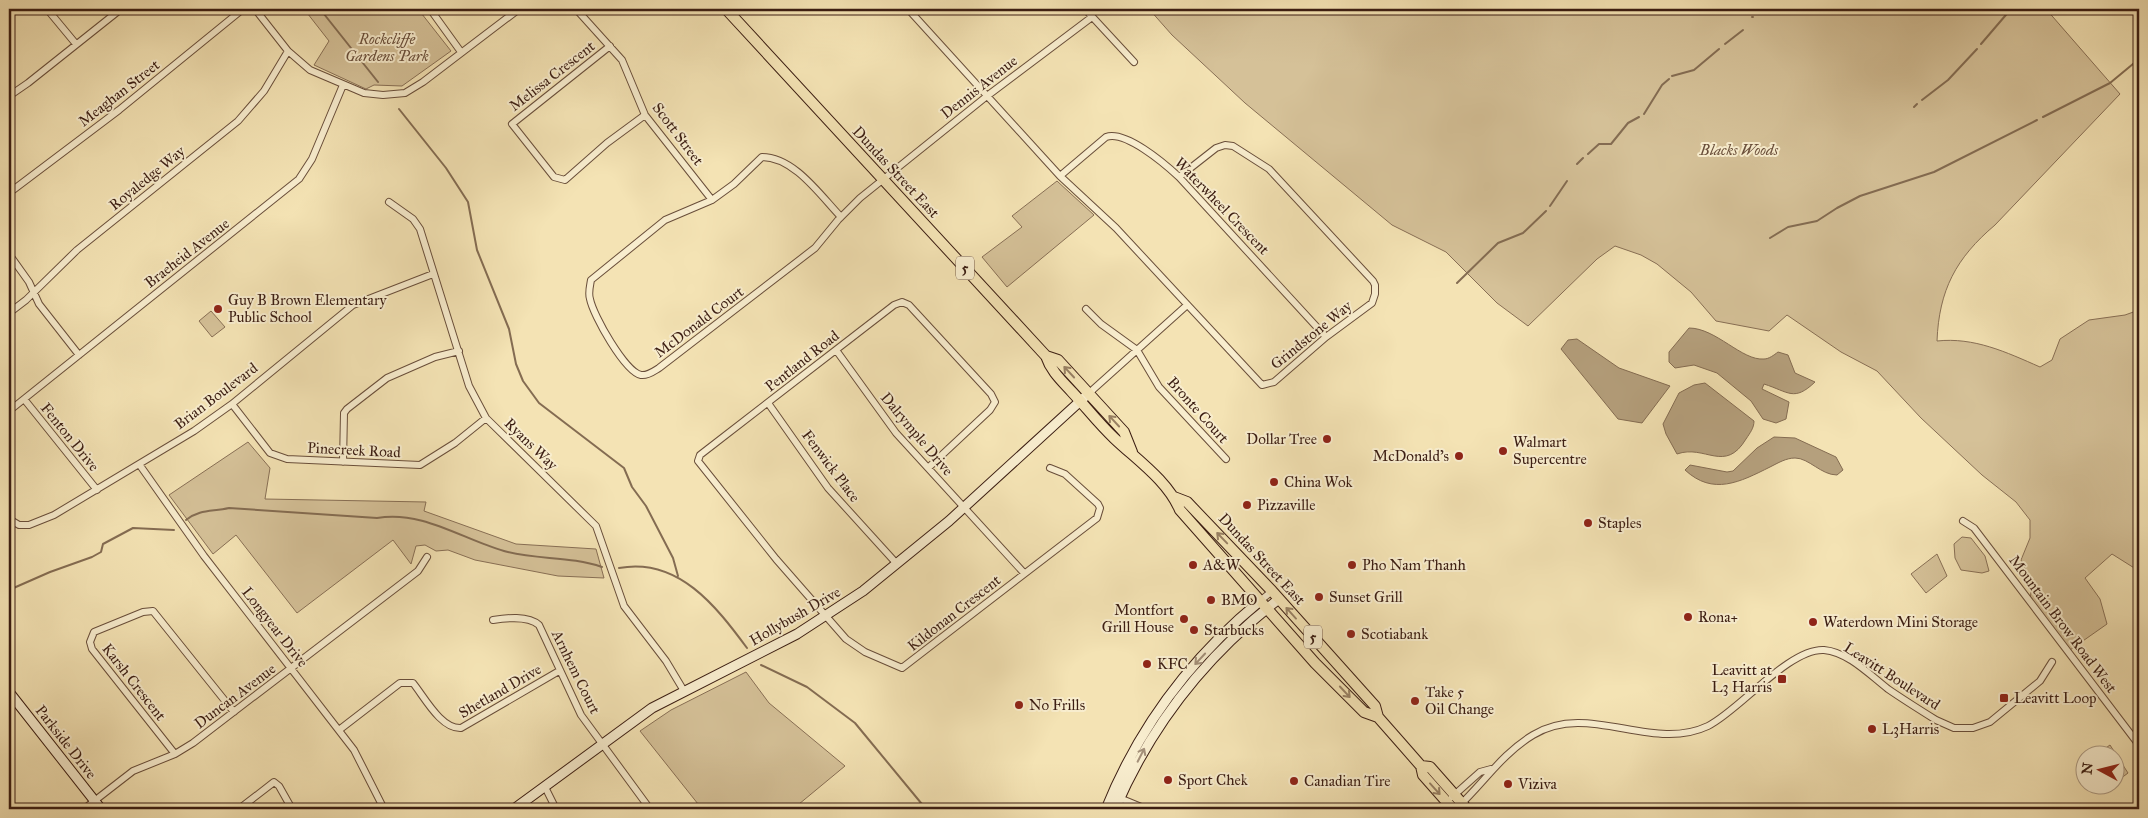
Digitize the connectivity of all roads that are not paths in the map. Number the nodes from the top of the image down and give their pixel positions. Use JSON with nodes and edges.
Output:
{"nodes":[{"id":1,"x":47,"y":9,"type":"edge"},
{"id":2,"x":121,"y":9,"type":"edge"},
{"id":3,"x":243,"y":9,"type":"edge"},
{"id":4,"x":254,"y":9,"type":"edge"},
{"id":5,"x":430,"y":9,"type":"edge"},
{"id":6,"x":519,"y":9,"type":"edge"},
{"id":7,"x":576,"y":9,"type":"edge"},
{"id":8,"x":726,"y":9,"type":"edge"},
{"id":9,"x":908,"y":9,"type":"edge"},
{"id":10,"x":1085,"y":9,"type":"edge"},
{"id":11,"x":1092,"y":17,"type":"junction"},
{"id":12,"x":76,"y":44,"type":"junction"},
{"id":13,"x":610,"y":46,"type":"junction"},
{"id":14,"x":288,"y":50,"type":"junction"},
{"id":15,"x":462,"y":52,"type":"junction"},
{"id":16,"x":1134,"y":62,"type":"dead end"},
{"id":17,"x":343,"y":86,"type":"junction"},
{"id":18,"x":9,"y":92,"type":"edge"},
{"id":19,"x":987,"y":96,"type":"junction"},
{"id":20,"x":645,"y":115,"type":"junction"},
{"id":21,"x":1060,"y":176,"type":"junction"},
{"id":22,"x":1179,"y":176,"type":"junction"},
{"id":23,"x":883,"y":180,"type":"junction"},
{"id":24,"x":9,"y":193,"type":"edge"},
{"id":25,"x":712,"y":200,"type":"junction"},
{"id":26,"x":389,"y":202,"type":"dead end"},
{"id":27,"x":841,"y":217,"type":"junction"},
{"id":28,"x":9,"y":254,"type":"edge"},
{"id":29,"x":433,"y":274,"type":"junction"},
{"id":30,"x":34,"y":292,"type":"junction"},
{"id":31,"x":1186,"y":306,"type":"junction"},
{"id":32,"x":1086,"y":309,"type":"dead end"},
{"id":33,"x":9,"y":314,"type":"edge"},
{"id":34,"x":1326,"y":337,"type":"junction"},
{"id":35,"x":459,"y":350,"type":"junction"},
{"id":36,"x":836,"y":350,"type":"junction"},
{"id":37,"x":1137,"y":350,"type":"junction"},
{"id":38,"x":79,"y":355,"type":"junction"},
{"id":39,"x":1046,"y":356,"type":"junction"},
{"id":40,"x":1088,"y":394,"type":"junction"},
{"id":41,"x":24,"y":399,"type":"junction"},
{"id":42,"x":1080,"y":401,"type":"junction"},
{"id":43,"x":768,"y":403,"type":"junction"},
{"id":44,"x":232,"y":404,"type":"junction"},
{"id":45,"x":9,"y":411,"type":"edge"},
{"id":46,"x":486,"y":418,"type":"junction"},
{"id":47,"x":1132,"y":452,"type":"junction"},
{"id":48,"x":1226,"y":459,"type":"dead end"},
{"id":49,"x":344,"y":462,"type":"junction"},
{"id":50,"x":139,"y":464,"type":"junction"},
{"id":51,"x":928,"y":468,"type":"junction"},
{"id":52,"x":1050,"y":468,"type":"dead end"},
{"id":53,"x":97,"y":490,"type":"junction"},
{"id":54,"x":1174,"y":497,"type":"junction"},
{"id":55,"x":964,"y":508,"type":"junction"},
{"id":56,"x":9,"y":519,"type":"edge"},
{"id":57,"x":1964,"y":521,"type":"dead end"},
{"id":58,"x":427,"y":557,"type":"dead end"},
{"id":59,"x":897,"y":564,"type":"junction"},
{"id":60,"x":1024,"y":573,"type":"junction"},
{"id":61,"x":1272,"y":591,"type":"junction"},
{"id":62,"x":1279,"y":599,"type":"junction"},
{"id":63,"x":1264,"y":605,"type":"junction"},
{"id":64,"x":826,"y":617,"type":"junction"},
{"id":65,"x":492,"y":620,"type":"dead end"},
{"id":66,"x":2052,"y":662,"type":"dead end"},
{"id":67,"x":291,"y":668,"type":"junction"},
{"id":68,"x":559,"y":671,"type":"junction"},
{"id":69,"x":684,"y":691,"type":"junction"},
{"id":70,"x":10,"y":695,"type":"edge"},
{"id":71,"x":234,"y":712,"type":"junction"},
{"id":72,"x":1378,"y":717,"type":"junction"},
{"id":73,"x":339,"y":730,"type":"junction"},
{"id":74,"x":602,"y":745,"type":"junction"},
{"id":75,"x":2139,"y":745,"type":"edge"},
{"id":76,"x":175,"y":754,"type":"junction"},
{"id":77,"x":1421,"y":766,"type":"junction"},
{"id":78,"x":1491,"y":769,"type":"junction"},
{"id":79,"x":545,"y":787,"type":"junction"},
{"id":80,"x":1455,"y":794,"type":"junction"},
{"id":81,"x":1116,"y":797,"type":"junction"},
{"id":82,"x":94,"y":801,"type":"junction"},
{"id":83,"x":1457,"y":806,"type":"edge"},
{"id":84,"x":1113,"y":808,"type":"edge"},
{"id":85,"x":84,"y":809,"type":"edge"},
{"id":86,"x":101,"y":809,"type":"edge"},
{"id":87,"x":239,"y":809,"type":"edge"},
{"id":88,"x":292,"y":809,"type":"edge"},
{"id":89,"x":384,"y":809,"type":"edge"},
{"id":90,"x":514,"y":809,"type":"edge"},
{"id":91,"x":556,"y":809,"type":"edge"},
{"id":92,"x":650,"y":809,"type":"edge"},
{"id":93,"x":1146,"y":809,"type":"edge"}],
"edges":[{"from":1,"to":12,"type":"street"},
{"from":2,"to":12,"type":"street"},
{"from":3,"to":24,"type":"street","name":"Meaghan Street"},
{"from":4,"to":14,"type":"street"},
{"from":5,"to":15,"type":"street"},
{"from":6,"to":15,"type":"street"},
{"from":7,"to":13,"type":"street","name":"Scott Street"},
{"from":8,"to":23,"type":"main road","name":"Dundas Street East","number":"5"},
{"from":9,"to":19,"type":"street","name":"Grindstone Way"},
{"from":10,"to":11,"type":"street"},
{"from":11,"to":16,"type":"street"},
{"from":11,"to":19,"type":"street","name":"Dennis Avenue"},
{"from":12,"to":18,"type":"street"},
{"from":13,"to":20,"type":"street","name":"Scott Street"},
{"from":13,"to":20,"type":"street","name":"Melissa Crescent"},
{"from":14,"to":17,"type":"street"},
{"from":14,"to":30,"type":"street","name":"Royaledge Way"},
{"from":15,"to":17,"type":"street"},
{"from":17,"to":38,"type":"street","name":"Braeheid Avenue"},
{"from":19,"to":21,"type":"street","name":"Grindstone Way"},
{"from":19,"to":23,"type":"street","name":"Dennis Avenue"},
{"from":20,"to":25,"type":"street","name":"Scott Street"},
{"from":21,"to":22,"type":"street","name":"Waterwheel Crescent"},
{"from":21,"to":31,"type":"street","name":"Grindstone Way"},
{"from":22,"to":34,"type":"street","name":"Waterwheel Crescent"},
{"from":22,"to":34,"type":"street","name":"Grindstone Way"},
{"from":23,"to":27,"type":"street","name":"McDonald Court"},
{"from":23,"to":39,"type":"main road","name":"Dundas Street East","number":"5"},
{"from":25,"to":27,"type":"street","name":"McDonald Court"},
{"from":25,"to":27,"type":"street","name":"McDonald Court"},
{"from":26,"to":29,"type":"street","name":"Ryans Way"},
{"from":28,"to":30,"type":"street"},
{"from":29,"to":35,"type":"street","name":"Ryans Way"},
{"from":29,"to":44,"type":"street","name":"Brian Boulevard"},
{"from":30,"to":33,"type":"street","name":"Royaledge Way"},
{"from":30,"to":38,"type":"street"},
{"from":31,"to":34,"type":"street","name":"Grindstone Way"},
{"from":31,"to":37,"type":"street"},
{"from":32,"to":37,"type":"street"},
{"from":35,"to":46,"type":"street","name":"Ryans Way"},
{"from":35,"to":49,"type":"street"},
{"from":36,"to":43,"type":"street","name":"Pentland Road"},
{"from":36,"to":51,"type":"street","name":"Dalrymple Drive"},
{"from":36,"to":51,"type":"street","name":"Pentland Road"},
{"from":37,"to":40,"type":"street"},
{"from":37,"to":48,"type":"street","name":"Bronte Court"},
{"from":38,"to":41,"type":"street","name":"Braeheid Avenue"},
{"from":40,"to":39,"type":"main road","name":"Dundas Street East","number":"5","one_way":true},
{"from":39,"to":42,"type":"main road","name":"Dundas Street East","number":"5"},
{"from":40,"to":42,"type":"street","name":"Hollybush Drive"},
{"from":47,"to":40,"type":"main road","name":"Dundas Street East","number":"5","one_way":true},
{"from":41,"to":45,"type":"street","name":"Braeheid Avenue"},
{"from":41,"to":53,"type":"street","name":"Fenton Drive"},
{"from":42,"to":47,"type":"main road","name":"Dundas Street East","number":"5"},
{"from":42,"to":55,"type":"street","name":"Hollybush Drive"},
{"from":43,"to":59,"type":"street","name":"Fenwick Place"},
{"from":43,"to":64,"type":"street","name":"Pentland Road"},
{"from":44,"to":49,"type":"street","name":"Pinecreek Road"},
{"from":44,"to":50,"type":"street","name":"Brian Boulevard"},
{"from":46,"to":49,"type":"street","name":"Pinecreek Road"},
{"from":46,"to":69,"type":"street","name":"Ryans Way"},
{"from":47,"to":54,"type":"main road","name":"Dundas Street East","number":"5"},
{"from":50,"to":53,"type":"street","name":"Brian Boulevard"},
{"from":50,"to":67,"type":"street","name":"Longyear Drive"},
{"from":51,"to":55,"type":"street","name":"Dalrymple Drive"},
{"from":52,"to":60,"type":"street"},
{"from":53,"to":56,"type":"street","name":"Brian Boulevard"},
{"from":61,"to":54,"type":"main road","name":"Dundas Street East","number":"5","one_way":true},
{"from":54,"to":63,"type":"main road","name":"Dundas Street East","number":"5"},
{"from":55,"to":59,"type":"street","name":"Hollybush Drive"},
{"from":55,"to":60,"type":"street","name":"Kildonan Crescent"},
{"from":57,"to":75,"type":"street","name":"Mountain Brow Road West"},
{"from":58,"to":67,"type":"street","name":"Duncan Avenue"},
{"from":59,"to":64,"type":"street","name":"Hollybush Drive"},
{"from":60,"to":64,"type":"street","name":"Kildonan Crescent"},
{"from":61,"to":62,"type":"main road","name":"Dundas Street East","number":"5"},
{"from":61,"to":63,"type":"street"},
{"from":62,"to":63,"type":"street"},
{"from":72,"to":62,"type":"main road","name":"Dundas Street East","number":"5","one_way":true},
{"from":63,"to":72,"type":"main road","name":"Dundas Street East","number":"5","one_way":true},
{"from":63,"to":81,"type":"street"},
{"from":64,"to":69,"type":"street","name":"Hollybush Drive"},
{"from":65,"to":68,"type":"street","name":"Arnhem Court"},
{"from":66,"to":78,"type":"street","name":"Leavitt Boulevard"},
{"from":67,"to":71,"type":"street","name":"Duncan Avenue"},
{"from":67,"to":73,"type":"street","name":"Longyear Drive"},
{"from":68,"to":73,"type":"street","name":"Shetland Drive"},
{"from":68,"to":74,"type":"street","name":"Arnhem Court"},
{"from":69,"to":74,"type":"street","name":"Hollybush Drive"},
{"from":70,"to":82,"type":"street","name":"Parkside Drive"},
{"from":71,"to":76,"type":"street","name":"Duncan Avenue"},
{"from":71,"to":76,"type":"street","name":"Karsh Crescent"},
{"from":72,"to":77,"type":"main road","name":"Dundas Street East","number":"5"},
{"from":73,"to":89,"type":"street","name":"Longyear Drive"},
{"from":74,"to":79,"type":"street","name":"Hollybush Drive"},
{"from":74,"to":92,"type":"street","name":"Arnhem Court"},
{"from":76,"to":82,"type":"street","name":"Duncan Avenue"},
{"from":77,"to":80,"type":"main road","name":"Dundas Street East","number":"5"},
{"from":77,"to":83,"type":"main road","name":"Dundas Street East","number":"5","one_way":true},
{"from":78,"to":80,"type":"street","name":"Leavitt Boulevard"},
{"from":78,"to":83,"type":"street","name":"Leavitt Boulevard"},
{"from":79,"to":90,"type":"street","name":"Hollybush Drive"},
{"from":79,"to":91,"type":"street"},
{"from":80,"to":83,"type":"main road","name":"Dundas Street East","number":"5"},
{"from":81,"to":84,"type":"street"},
{"from":81,"to":93,"type":"street"},
{"from":82,"to":85,"type":"street","name":"Duncan Avenue"},
{"from":82,"to":86,"type":"street","name":"Parkside Drive"},
{"from":87,"to":88,"type":"street"}]}
